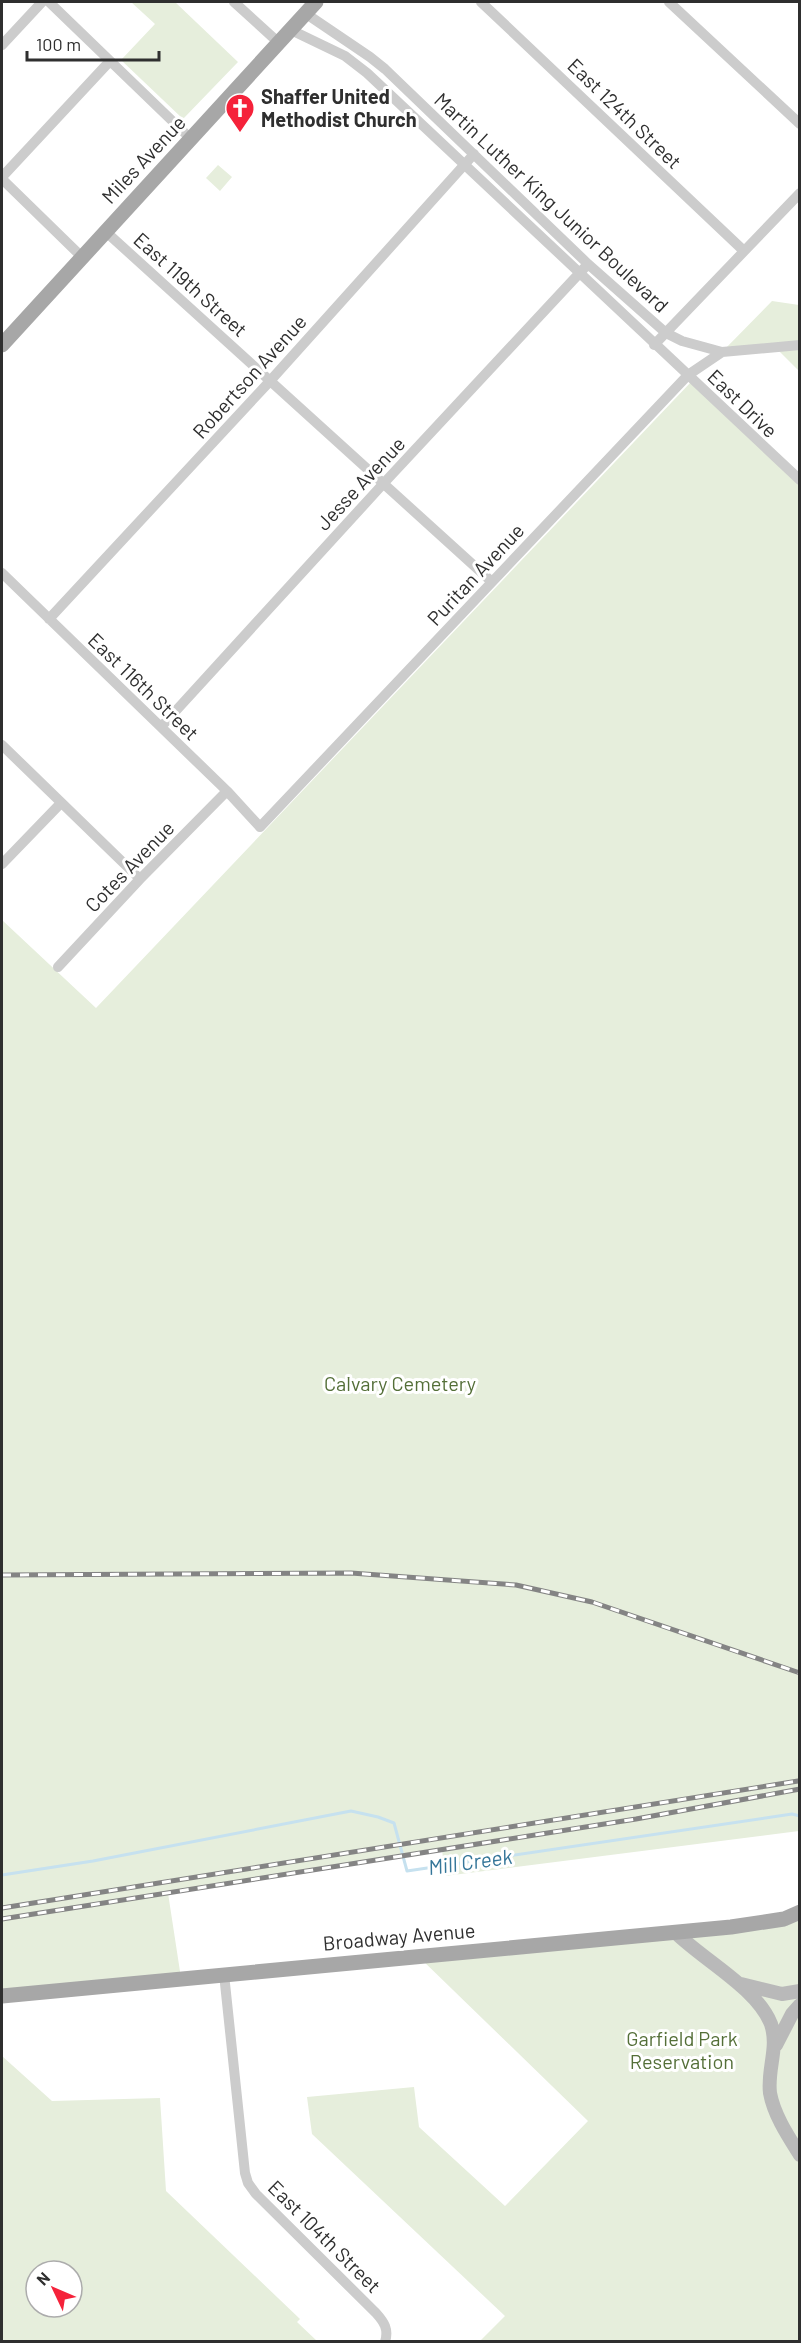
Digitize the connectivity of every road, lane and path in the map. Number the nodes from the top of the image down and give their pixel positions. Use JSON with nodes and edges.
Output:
{"nodes":[{"id":1,"x":42,"y":2,"type":"edge"},
{"id":2,"x":49,"y":2,"type":"edge"},
{"id":3,"x":234,"y":2,"type":"edge"},
{"id":4,"x":316,"y":2,"type":"edge"},
{"id":5,"x":481,"y":2,"type":"edge"},
{"id":6,"x":669,"y":2,"type":"edge"},
{"id":7,"x":305,"y":13,"type":"junction"},
{"id":8,"x":291,"y":30,"type":"junction"},
{"id":9,"x":279,"y":43,"type":"junction"},
{"id":10,"x":2,"y":45,"type":"edge"},
{"id":11,"x":110,"y":61,"type":"junction"},
{"id":12,"x":800,"y":124,"type":"edge"},
{"id":13,"x":191,"y":139,"type":"junction"},
{"id":14,"x":474,"y":154,"type":"junction"},
{"id":15,"x":464,"y":165,"type":"junction"},
{"id":16,"x":2,"y":178,"type":"edge"},
{"id":17,"x":800,"y":193,"type":"edge"},
{"id":18,"x":105,"y":231,"type":"junction"},
{"id":19,"x":744,"y":251,"type":"junction"},
{"id":20,"x":82,"y":257,"type":"junction"},
{"id":21,"x":588,"y":264,"type":"junction"},
{"id":22,"x":579,"y":274,"type":"junction"},
{"id":23,"x":666,"y":333,"type":"junction"},
{"id":24,"x":2,"y":345,"type":"edge"},
{"id":25,"x":654,"y":345,"type":"junction"},
{"id":26,"x":800,"y":345,"type":"edge"},
{"id":27,"x":722,"y":352,"type":"junction"},
{"id":28,"x":688,"y":375,"type":"junction"},
{"id":29,"x":270,"y":381,"type":"junction"},
{"id":30,"x":800,"y":480,"type":"edge"},
{"id":31,"x":382,"y":484,"type":"junction"},
{"id":32,"x":2,"y":573,"type":"edge"},
{"id":33,"x":492,"y":582,"type":"junction"},
{"id":34,"x":49,"y":619,"type":"junction"},
{"id":35,"x":161,"y":727,"type":"junction"},
{"id":36,"x":2,"y":745,"type":"edge"},
{"id":37,"x":227,"y":791,"type":"junction"},
{"id":38,"x":61,"y":803,"type":"junction"},
{"id":39,"x":260,"y":827,"type":"joint"},
{"id":40,"x":2,"y":864,"type":"edge"},
{"id":41,"x":140,"y":879,"type":"junction"},
{"id":42,"x":58,"y":967,"type":"dead end"},
{"id":43,"x":800,"y":1912,"type":"edge"},
{"id":44,"x":675,"y":1932,"type":"junction"},
{"id":45,"x":224,"y":1974,"type":"junction"},
{"id":46,"x":739,"y":1984,"type":"junction"},
{"id":47,"x":800,"y":1991,"type":"edge"},
{"id":48,"x":2,"y":1996,"type":"edge"},
{"id":49,"x":800,"y":2005,"type":"edge"},
{"id":50,"x":776,"y":2045,"type":"junction"},
{"id":51,"x":800,"y":2155,"type":"edge"},
{"id":52,"x":385,"y":2342,"type":"edge"}],
"edges":[{"from":1,"to":10,"type":"street"},
{"from":2,"to":11,"type":"street"},
{"from":3,"to":9,"type":"street"},
{"from":4,"to":7,"type":"main road","name":"Miles Avenue"},
{"from":5,"to":19,"type":"street","name":"East 124th Street"},
{"from":6,"to":12,"type":"street"},
{"from":7,"to":8,"type":"main road","name":"Miles Avenue"},
{"from":7,"to":14,"type":"street","name":"Martin Luther King Junior Boulevard"},
{"from":8,"to":9,"type":"main road","name":"Miles Avenue"},
{"from":8,"to":15,"type":"street","name":"Martin Luther King Junior Boulevard"},
{"from":9,"to":13,"type":"main road","name":"Miles Avenue"},
{"from":11,"to":13,"type":"street"},
{"from":11,"to":16,"type":"street"},
{"from":13,"to":18,"type":"main road","name":"Miles Avenue"},
{"from":14,"to":15,"type":"street","name":"Robertson Avenue"},
{"from":14,"to":21,"type":"street","name":"Martin Luther King Junior Boulevard"},
{"from":15,"to":22,"type":"street","name":"Martin Luther King Junior Boulevard"},
{"from":15,"to":29,"type":"street","name":"Robertson Avenue"},
{"from":16,"to":20,"type":"street"},
{"from":17,"to":19,"type":"street"},
{"from":18,"to":20,"type":"main road","name":"Miles Avenue"},
{"from":18,"to":29,"type":"street","name":"East 119th Street"},
{"from":19,"to":23,"type":"street"},
{"from":20,"to":24,"type":"main road","name":"Miles Avenue"},
{"from":21,"to":22,"type":"street","name":"Jesse Avenue"},
{"from":21,"to":23,"type":"street","name":"Martin Luther King Junior Boulevard"},
{"from":22,"to":25,"type":"street","name":"Martin Luther King Junior Boulevard"},
{"from":22,"to":31,"type":"street","name":"Jesse Avenue"},
{"from":23,"to":25,"type":"street"},
{"from":23,"to":27,"type":"street","name":"Martin Luther King Junior Boulevard"},
{"from":25,"to":28,"type":"street","name":"Martin Luther King Junior Boulevard"},
{"from":26,"to":27,"type":"street","name":"Martin Luther King Junior Boulevard"},
{"from":27,"to":28,"type":"street","name":"Puritan Avenue"},
{"from":28,"to":30,"type":"street","name":"East Drive"},
{"from":28,"to":33,"type":"street","name":"Puritan Avenue"},
{"from":29,"to":31,"type":"street","name":"East 119th Street"},
{"from":29,"to":34,"type":"street","name":"Robertson Avenue"},
{"from":31,"to":33,"type":"street","name":"East 119th Street"},
{"from":31,"to":35,"type":"street","name":"Jesse Avenue"},
{"from":32,"to":34,"type":"street","name":"East 116th Street"},
{"from":33,"to":39,"type":"street","name":"Puritan Avenue"},
{"from":34,"to":35,"type":"street","name":"East 116th Street"},
{"from":35,"to":37,"type":"street","name":"East 116th Street"},
{"from":36,"to":38,"type":"street"},
{"from":37,"to":39,"type":"street","name":"East 116th Street"},
{"from":37,"to":41,"type":"street","name":"Cotes Avenue"},
{"from":38,"to":40,"type":"street"},
{"from":38,"to":41,"type":"street"},
{"from":41,"to":42,"type":"street","name":"Cotes Avenue"},
{"from":43,"to":44,"type":"main road","name":"Broadway Avenue"},
{"from":44,"to":45,"type":"main road","name":"Broadway Avenue"},
{"from":44,"to":46,"type":"street"},
{"from":45,"to":48,"type":"main road","name":"Broadway Avenue"},
{"from":45,"to":52,"type":"street","name":"East 104th Street"},
{"from":46,"to":47,"type":"street"},
{"from":46,"to":50,"type":"street"},
{"from":49,"to":50,"type":"street"},
{"from":50,"to":51,"type":"street"}]}
